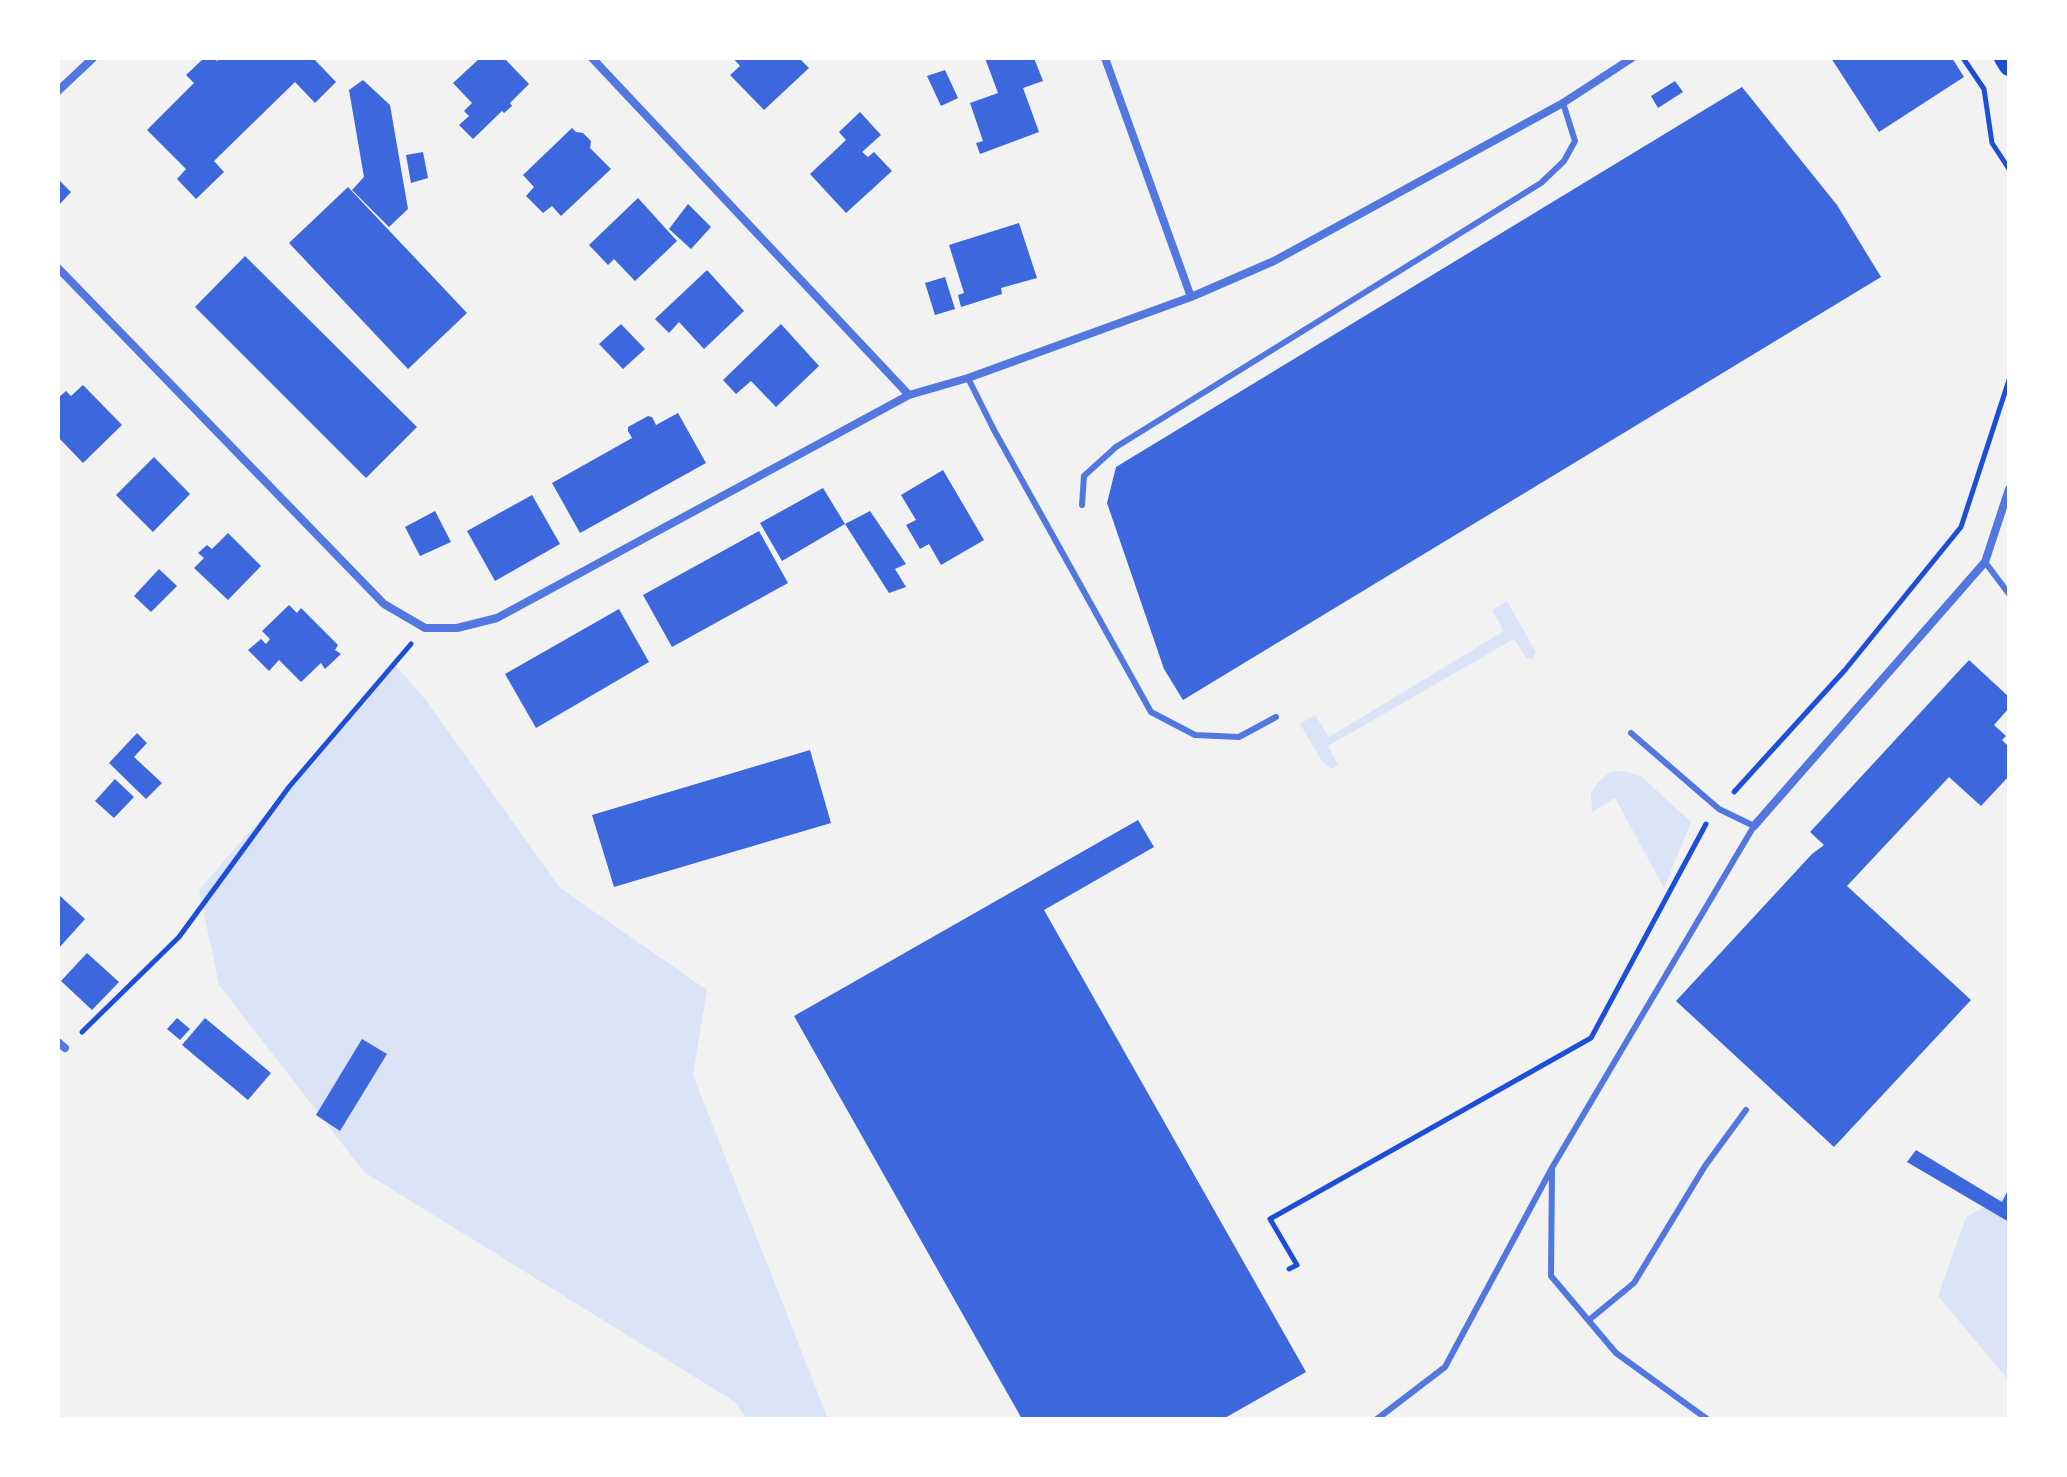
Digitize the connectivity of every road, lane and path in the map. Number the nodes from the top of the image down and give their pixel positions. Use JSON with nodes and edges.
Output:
{"nodes":[{"id":1,"x":93,"y":58,"type":"edge"},
{"id":2,"x":592,"y":58,"type":"edge"},
{"id":3,"x":1105,"y":58,"type":"edge"},
{"id":4,"x":1632,"y":58,"type":"edge"},
{"id":5,"x":1963,"y":58,"type":"edge"},
{"id":6,"x":2004,"y":58,"type":"edge"},
{"id":7,"x":2009,"y":66,"type":"edge"},
{"id":8,"x":58,"y":91,"type":"edge"},
{"id":9,"x":1563,"y":103,"type":"junction"},
{"id":10,"x":2009,"y":169,"type":"edge"},
{"id":11,"x":58,"y":268,"type":"edge"},
{"id":12,"x":1191,"y":297,"type":"junction"},
{"id":13,"x":968,"y":378,"type":"junction"},
{"id":14,"x":2009,"y":380,"type":"edge"},
{"id":15,"x":909,"y":395,"type":"junction"},
{"id":16,"x":2009,"y":489,"type":"edge"},
{"id":17,"x":1082,"y":505,"type":"dead end"},
{"id":18,"x":1985,"y":562,"type":"junction"},
{"id":19,"x":2009,"y":594,"type":"edge"},
{"id":20,"x":425,"y":628,"type":"junction"},
{"id":21,"x":1276,"y":717,"type":"dead end"},
{"id":22,"x":1631,"y":733,"type":"dead end"},
{"id":23,"x":1719,"y":809,"type":"junction"},
{"id":24,"x":1754,"y":826,"type":"junction"},
{"id":25,"x":62,"y":1045,"type":"edge"},
{"id":26,"x":1746,"y":1110,"type":"dead end"},
{"id":27,"x":1553,"y":1166,"type":"junction"},
{"id":28,"x":1289,"y":1269,"type":"dead end"},
{"id":29,"x":1589,"y":1320,"type":"junction"},
{"id":30,"x":1377,"y":1419,"type":"edge"},
{"id":31,"x":1707,"y":1419,"type":"edge"}],
"edges":[{"from":1,"to":8,"type":"street"},
{"from":2,"to":15,"type":"street"},
{"from":3,"to":12,"type":"street"},
{"from":4,"to":9,"type":"street"},
{"from":5,"to":10,"type":"path"},
{"from":6,"to":7,"type":"main road"},
{"from":9,"to":12,"type":"street"},
{"from":9,"to":17,"type":"lane"},
{"from":11,"to":20,"type":"street"},
{"from":12,"to":13,"type":"street"},
{"from":13,"to":15,"type":"street"},
{"from":13,"to":21,"type":"lane"},
{"from":14,"to":23,"type":"path"},
{"from":15,"to":20,"type":"street"},
{"from":16,"to":18,"type":"street"},
{"from":18,"to":19,"type":"lane"},
{"from":18,"to":24,"type":"street"},
{"from":20,"to":25,"type":"path"},
{"from":22,"to":23,"type":"lane"},
{"from":23,"to":24,"type":"lane"},
{"from":23,"to":28,"type":"path"},
{"from":24,"to":27,"type":"lane"},
{"from":26,"to":29,"type":"lane"},
{"from":27,"to":29,"type":"lane"},
{"from":27,"to":30,"type":"lane"},
{"from":29,"to":31,"type":"lane"}]}
